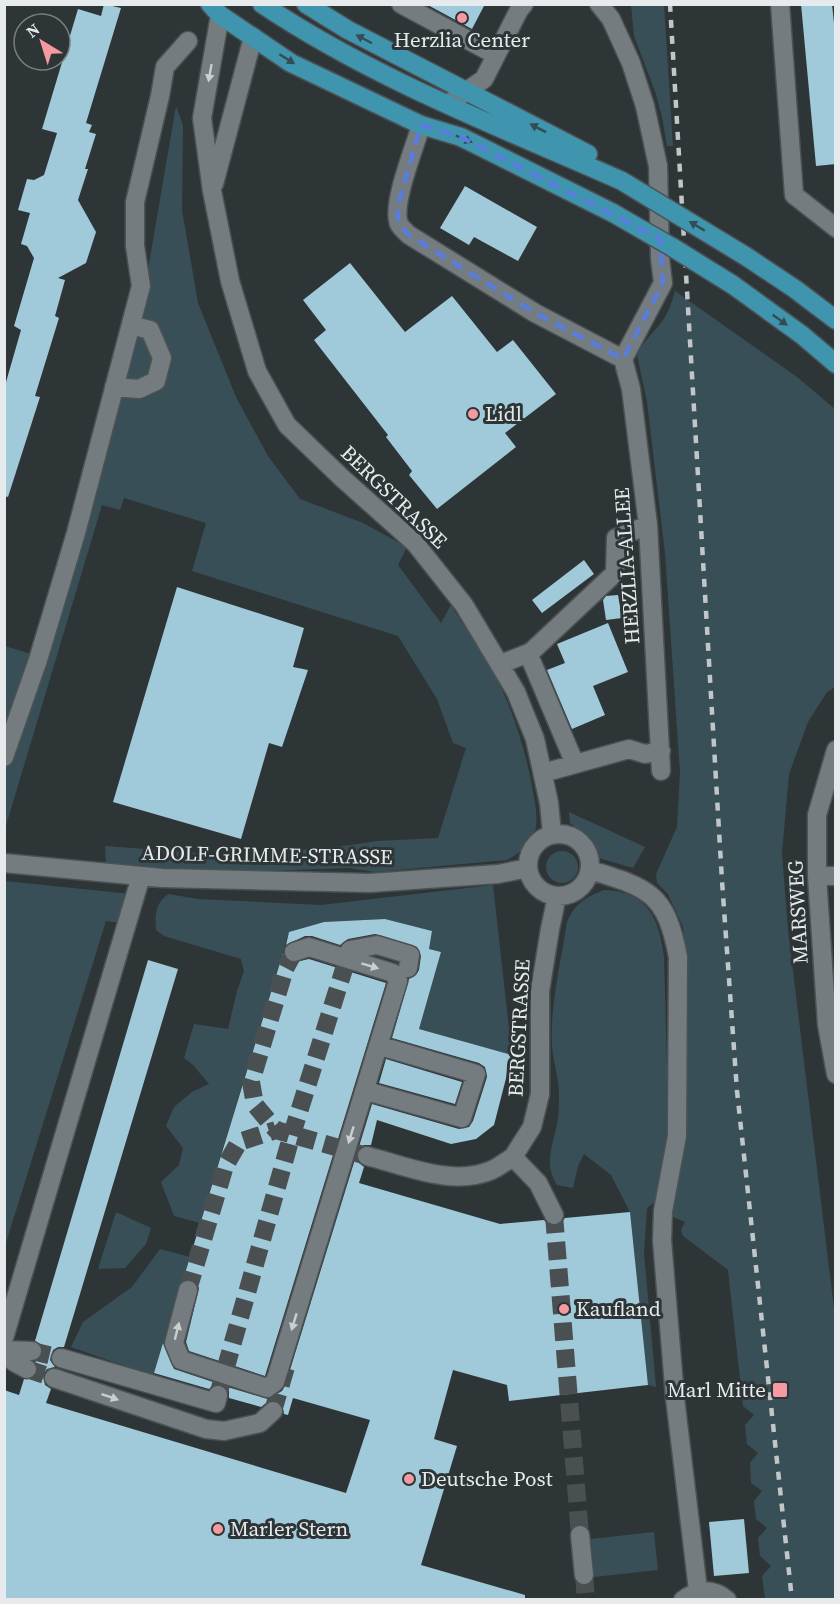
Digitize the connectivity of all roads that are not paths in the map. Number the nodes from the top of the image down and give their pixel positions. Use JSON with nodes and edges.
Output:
{"nodes":[{"id":1,"x":261,"y":4,"type":"edge"},
{"id":2,"x":306,"y":4,"type":"edge"},
{"id":3,"x":401,"y":4,"type":"edge"},
{"id":4,"x":524,"y":4,"type":"edge"},
{"id":5,"x":598,"y":4,"type":"edge"},
{"id":6,"x":780,"y":4,"type":"edge"},
{"id":7,"x":218,"y":8,"type":"edge"},
{"id":8,"x":253,"y":37,"type":"junction"},
{"id":9,"x":188,"y":41,"type":"dead end"},
{"id":10,"x":496,"y":55,"type":"junction"},
{"id":11,"x":466,"y":92,"type":"junction"},
{"id":12,"x":448,"y":104,"type":"junction"},
{"id":13,"x":421,"y":125,"type":"junction"},
{"id":14,"x":622,"y":181,"type":"junction"},
{"id":15,"x":213,"y":191,"type":"junction"},
{"id":16,"x":836,"y":228,"type":"edge"},
{"id":17,"x":836,"y":320,"type":"edge"},
{"id":18,"x":131,"y":325,"type":"junction"},
{"id":19,"x":623,"y":359,"type":"junction"},
{"id":20,"x":836,"y":364,"type":"edge"},
{"id":21,"x":114,"y":387,"type":"junction"},
{"id":22,"x":648,"y":525,"type":"junction"},
{"id":23,"x":528,"y":653,"type":"junction"},
{"id":24,"x":501,"y":664,"type":"junction"},
{"id":25,"x":836,"y":750,"type":"edge"},
{"id":26,"x":661,"y":751,"type":"junction"},
{"id":27,"x":4,"y":757,"type":"edge"},
{"id":28,"x":575,"y":764,"type":"junction"},
{"id":29,"x":661,"y":771,"type":"dead end"},
{"id":30,"x":543,"y":773,"type":"junction"},
{"id":31,"x":552,"y":834,"type":"junction"},
{"id":32,"x":4,"y":863,"type":"edge"},
{"id":33,"x":528,"y":868,"type":"junction"},
{"id":34,"x":590,"y":870,"type":"junction"},
{"id":35,"x":141,"y":876,"type":"junction"},
{"id":36,"x":826,"y":876,"type":"edge"},
{"id":37,"x":557,"y":897,"type":"junction"},
{"id":38,"x":350,"y":950,"type":"dead end"},
{"id":39,"x":294,"y":951,"type":"dead end"},
{"id":40,"x":408,"y":968,"type":"dead end"},
{"id":41,"x":384,"y":1047,"type":"dead end"},
{"id":42,"x":836,"y":1074,"type":"edge"},
{"id":43,"x":370,"y":1092,"type":"dead end"},
{"id":44,"x":367,"y":1156,"type":"tunnel mouth"},
{"id":45,"x":513,"y":1157,"type":"junction"},
{"id":46,"x":554,"y":1215,"type":"tunnel mouth"},
{"id":47,"x":188,"y":1290,"type":"tunnel mouth"},
{"id":48,"x":4,"y":1338,"type":"edge"},
{"id":49,"x":32,"y":1351,"type":"tunnel mouth"},
{"id":50,"x":4,"y":1352,"type":"edge"},
{"id":51,"x":60,"y":1358,"type":"tunnel mouth"},
{"id":52,"x":27,"y":1369,"type":"tunnel mouth"},
{"id":53,"x":54,"y":1378,"type":"tunnel mouth"},
{"id":54,"x":217,"y":1399,"type":"dead end"},
{"id":55,"x":273,"y":1411,"type":"tunnel mouth"},
{"id":56,"x":580,"y":1535,"type":"tunnel mouth"},
{"id":57,"x":584,"y":1575,"type":"tunnel mouth"},
{"id":58,"x":691,"y":1595,"type":"edge"},
{"id":59,"x":727,"y":1599,"type":"edge"}],
"edges":[{"from":1,"to":8,"type":"main road","name":"BERGSTRASSE"},
{"from":1,"to":12,"type":"main road"},
{"from":11,"to":2,"type":"main road","one_way":true},
{"from":3,"to":10,"type":"street"},
{"from":4,"to":10,"type":"street"},
{"from":5,"to":19,"type":"street"},
{"from":6,"to":16,"type":"street"},
{"from":7,"to":8,"type":"main road"},
{"from":7,"to":15,"type":"street","name":"BERGSTRASSE","one_way":true},
{"from":8,"to":13,"type":"main road","one_way":true},
{"from":8,"to":15,"type":"street","name":"BERGSTRASSE"},
{"from":9,"to":18,"type":"street"},
{"from":10,"to":11,"type":"street"},
{"from":11,"to":12,"type":"street"},
{"from":14,"to":11,"type":"main road","one_way":true},
{"from":12,"to":14,"type":"main road"},
{"from":13,"to":19,"type":"street"},
{"from":13,"to":20,"type":"main road","one_way":true,"bridge":true},
{"from":17,"to":14,"type":"main road","one_way":true,"bridge":true},
{"from":15,"to":24,"type":"street","name":"BERGSTRASSE"},
{"from":18,"to":21,"type":"street"},
{"from":18,"to":21,"type":"street"},
{"from":19,"to":22,"type":"street","name":"HERZLIA-ALLEE"},
{"from":21,"to":27,"type":"street"},
{"from":22,"to":23,"type":"street"},
{"from":22,"to":26,"type":"street","name":"HERZLIA-ALLEE"},
{"from":23,"to":24,"type":"street"},
{"from":23,"to":28,"type":"street"},
{"from":24,"to":30,"type":"street","name":"BERGSTRASSE"},
{"from":25,"to":36,"type":"street","name":"MARSWEG"},
{"from":26,"to":28,"type":"street"},
{"from":26,"to":29,"type":"street","name":"HERZLIA-ALLEE"},
{"from":28,"to":30,"type":"street"},
{"from":30,"to":31,"type":"street","name":"BERGSTRASSE"},
{"from":31,"to":33,"type":"street"},
{"from":31,"to":34,"type":"street"},
{"from":32,"to":35,"type":"street","name":"ADOLF-GRIMME-STRASSE"},
{"from":33,"to":35,"type":"street","name":"ADOLF-GRIMME-STRASSE"},
{"from":33,"to":37,"type":"street"},
{"from":34,"to":37,"type":"street"},
{"from":34,"to":58,"type":"street"},
{"from":35,"to":48,"type":"street"},
{"from":36,"to":42,"type":"street","name":"MARSWEG"},
{"from":37,"to":45,"type":"street","name":"BERGSTRASSE"},
{"from":38,"to":40,"type":"street"},
{"from":39,"to":47,"type":"street","one_way":true},
{"from":41,"to":43,"type":"street"},
{"from":44,"to":45,"type":"street"},
{"from":45,"to":46,"type":"street"},
{"from":49,"to":50,"type":"street"},
{"from":50,"to":52,"type":"street"},
{"from":51,"to":54,"type":"street"},
{"from":53,"to":55,"type":"street","one_way":true},
{"from":56,"to":57,"type":"street"},
{"from":58,"to":59,"type":"street"}]}
